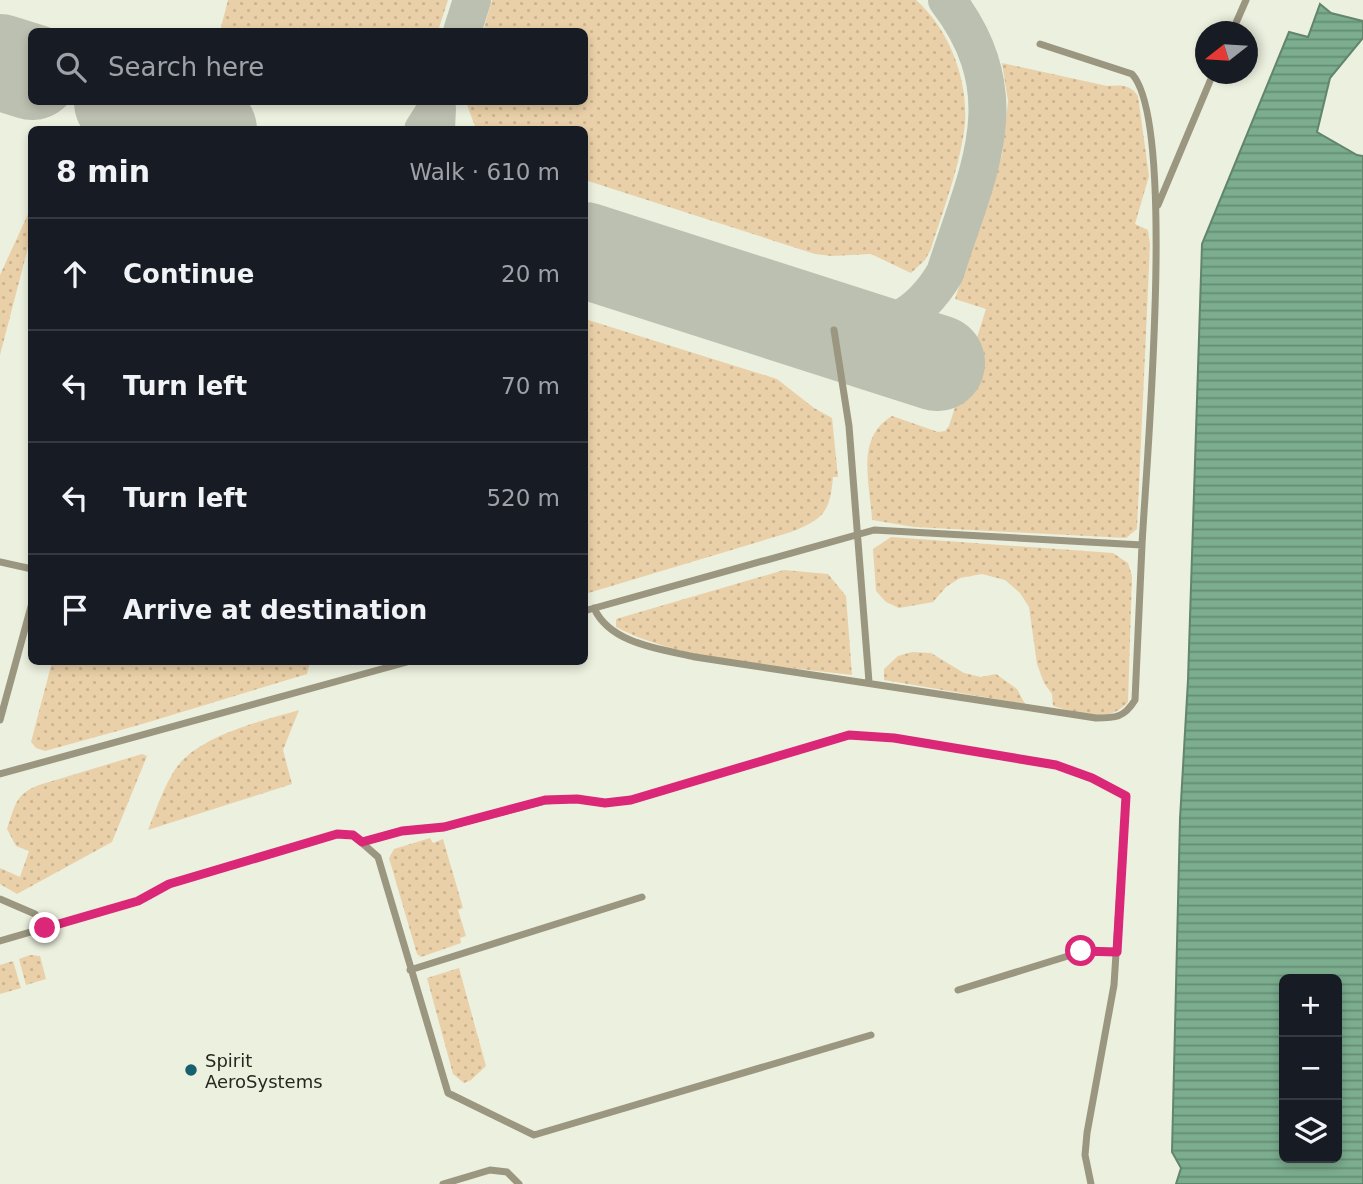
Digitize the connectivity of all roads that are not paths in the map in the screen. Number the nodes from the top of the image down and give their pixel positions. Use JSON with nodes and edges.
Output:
{"nodes":[{"id":1,"x":1246,"y":0,"type":"edge"},
{"id":2,"x":1236,"y":21,"type":"edge"},
{"id":3,"x":1040,"y":44,"type":"dead end"},
{"id":4,"x":1209,"y":84,"type":"edge"},
{"id":5,"x":1156,"y":208,"type":"junction"},
{"id":6,"x":834,"y":330,"type":"dead end"},
{"id":7,"x":857,"y":535,"type":"junction"},
{"id":8,"x":1142,"y":545,"type":"junction"},
{"id":9,"x":0,"y":562,"type":"edge"},
{"id":10,"x":28,"y":568,"type":"edge"},
{"id":11,"x":594,"y":608,"type":"junction"},
{"id":12,"x":588,"y":610,"type":"edge"},
{"id":13,"x":28,"y":618,"type":"edge"},
{"id":14,"x":396,"y":665,"type":"edge"},
{"id":15,"x":869,"y":682,"type":"junction"},
{"id":16,"x":0,"y":720,"type":"edge"},
{"id":17,"x":0,"y":774,"type":"edge"},
{"id":18,"x":362,"y":842,"type":"junction"},
{"id":19,"x":642,"y":897,"type":"dead end"},
{"id":20,"x":0,"y":899,"type":"edge"},
{"id":21,"x":45,"y":928,"type":"junction"},
{"id":22,"x":0,"y":941,"type":"edge"},
{"id":23,"x":1117,"y":952,"type":"junction"},
{"id":24,"x":410,"y":970,"type":"junction"},
{"id":25,"x":958,"y":990,"type":"dead end"},
{"id":26,"x":871,"y":1035,"type":"dead end"},
{"id":27,"x":443,"y":1184,"type":"edge"},
{"id":28,"x":519,"y":1184,"type":"edge"},
{"id":29,"x":1091,"y":1184,"type":"edge"}],
"edges":[{"from":1,"to":2,"type":"lane"},
{"from":3,"to":5,"type":"lane"},
{"from":4,"to":5,"type":"lane"},
{"from":5,"to":8,"type":"lane"},
{"from":6,"to":7,"type":"lane"},
{"from":7,"to":8,"type":"lane"},
{"from":7,"to":11,"type":"lane"},
{"from":7,"to":15,"type":"lane"},
{"from":8,"to":15,"type":"lane"},
{"from":9,"to":10,"type":"lane"},
{"from":11,"to":12,"type":"lane"},
{"from":11,"to":15,"type":"lane"},
{"from":13,"to":16,"type":"lane"},
{"from":14,"to":17,"type":"lane"},
{"from":18,"to":21,"type":"lane"},
{"from":18,"to":23,"type":"lane"},
{"from":18,"to":24,"type":"lane"},
{"from":19,"to":24,"type":"lane"},
{"from":20,"to":21,"type":"lane"},
{"from":21,"to":22,"type":"lane"},
{"from":23,"to":25,"type":"lane"},
{"from":23,"to":29,"type":"lane"},
{"from":24,"to":26,"type":"lane"},
{"from":27,"to":28,"type":"lane"}]}
